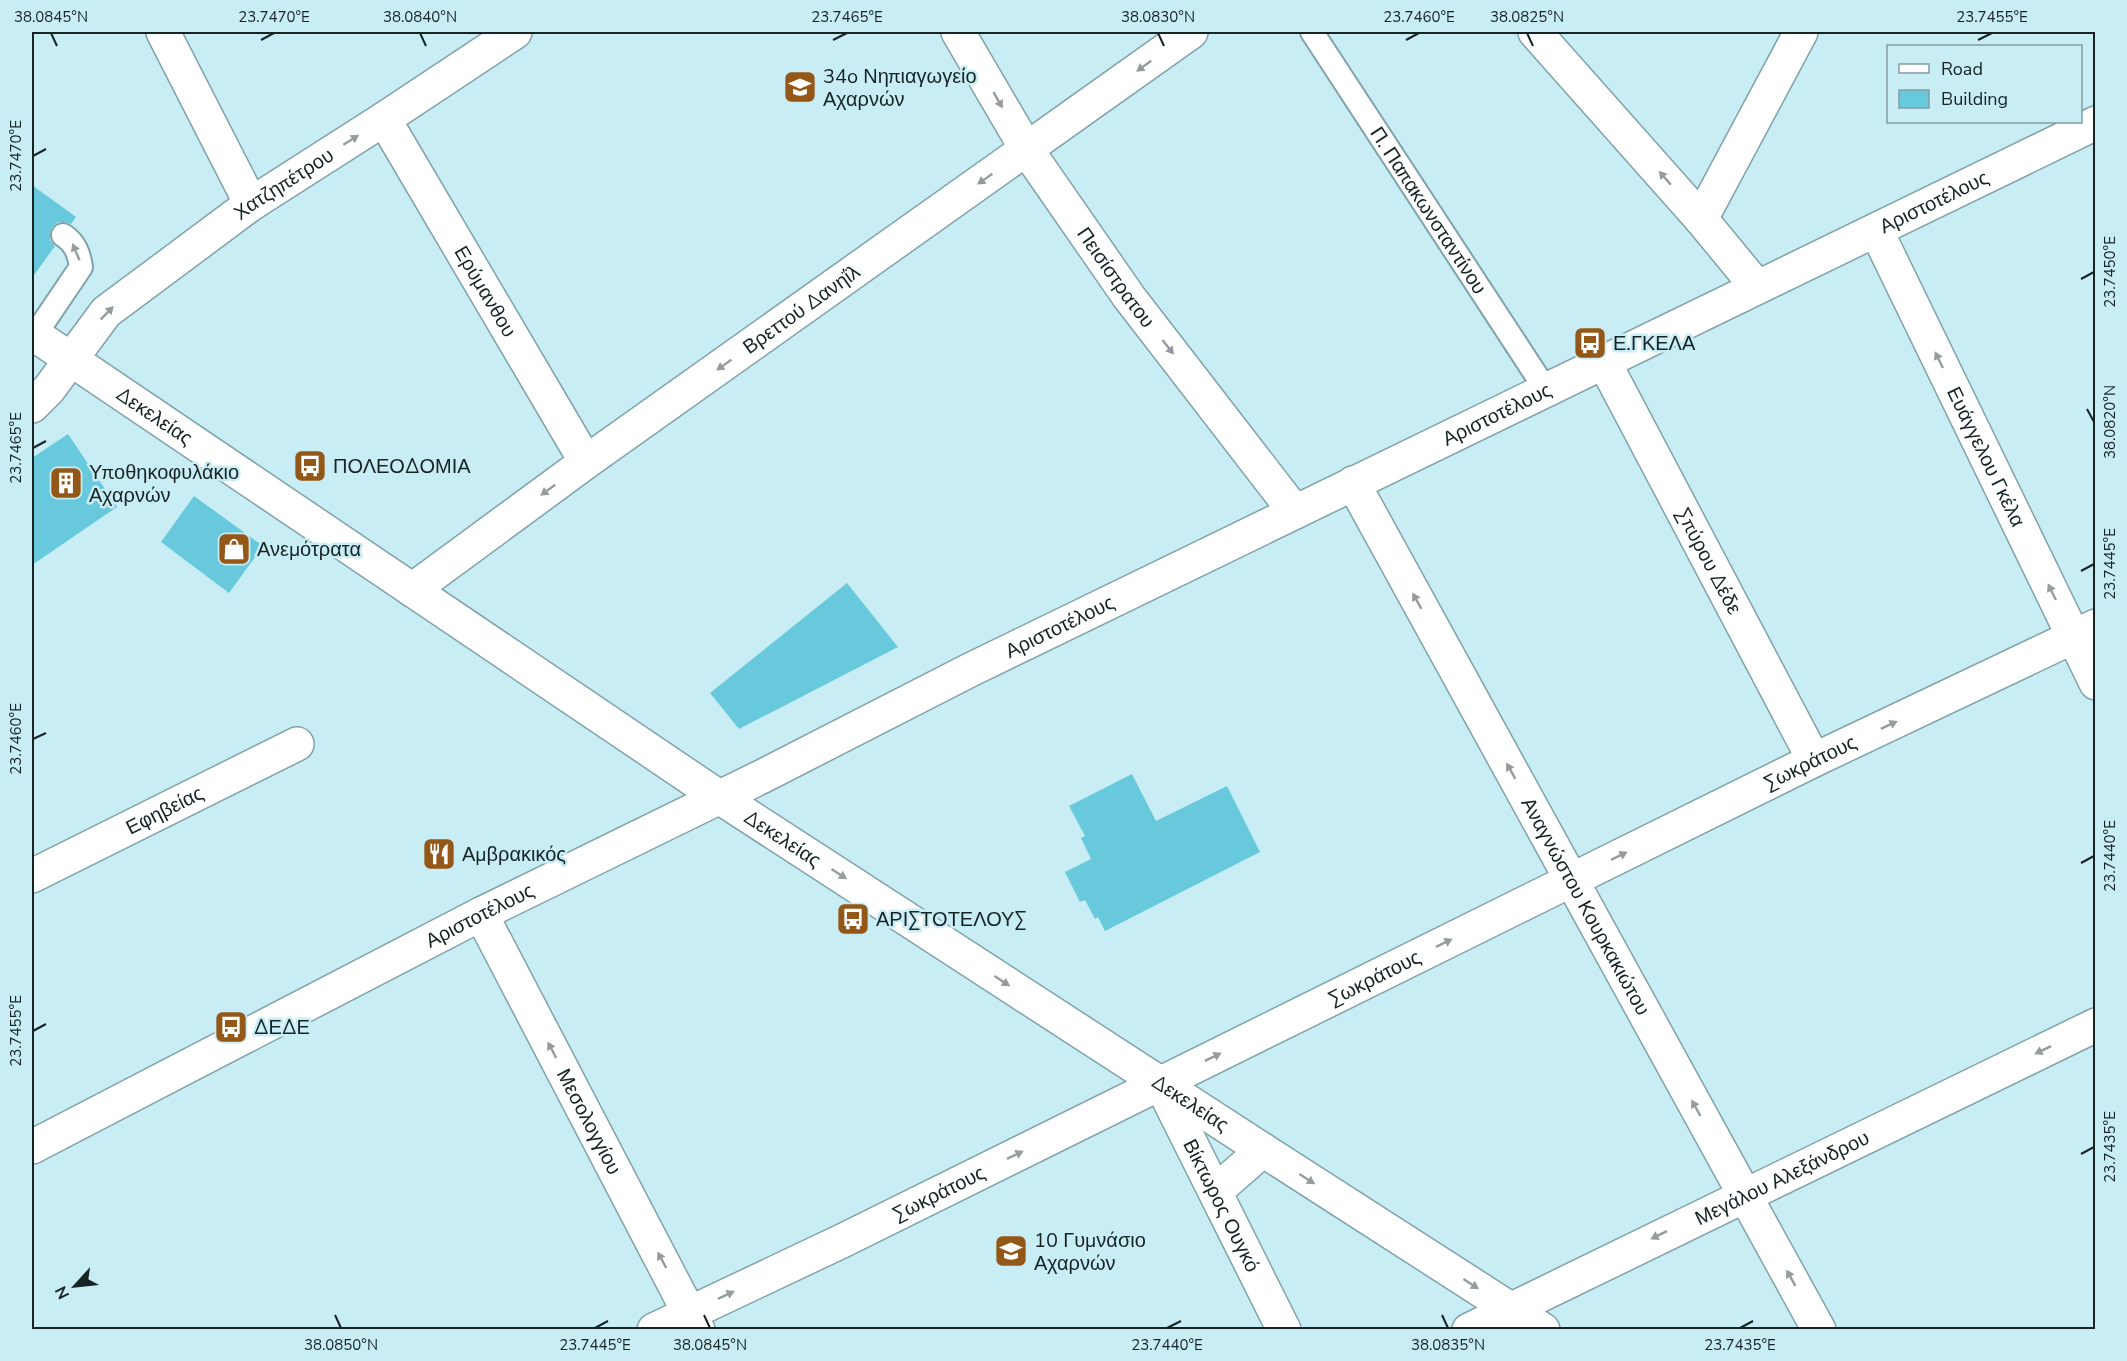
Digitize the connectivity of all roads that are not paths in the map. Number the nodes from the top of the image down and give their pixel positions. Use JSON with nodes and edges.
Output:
{"nodes":[{"id":1,"x":163,"y":32,"type":"edge"},
{"id":2,"x":515,"y":32,"type":"edge"},
{"id":3,"x":958,"y":32,"type":"edge"},
{"id":4,"x":1191,"y":32,"type":"edge"},
{"id":5,"x":1312,"y":32,"type":"edge"},
{"id":6,"x":1536,"y":32,"type":"edge"},
{"id":7,"x":1801,"y":32,"type":"edge"},
{"id":8,"x":384,"y":119,"type":"junction"},
{"id":9,"x":2096,"y":123,"type":"edge"},
{"id":10,"x":1027,"y":150,"type":"junction"},
{"id":11,"x":251,"y":204,"type":"junction"},
{"id":12,"x":1701,"y":219,"type":"junction"},
{"id":13,"x":1876,"y":230,"type":"junction"},
{"id":14,"x":63,"y":235,"type":"dead end"},
{"id":15,"x":1757,"y":287,"type":"junction"},
{"id":16,"x":33,"y":334,"type":"edge"},
{"id":17,"x":70,"y":359,"type":"junction"},
{"id":18,"x":1604,"y":362,"type":"junction"},
{"id":19,"x":1546,"y":390,"type":"junction"},
{"id":20,"x":32,"y":406,"type":"edge"},
{"id":21,"x":586,"y":462,"type":"junction"},
{"id":22,"x":1353,"y":483,"type":"junction"},
{"id":23,"x":1294,"y":512,"type":"junction"},
{"id":24,"x":412,"y":590,"type":"junction"},
{"id":25,"x":2084,"y":632,"type":"edge"},
{"id":26,"x":2096,"y":683,"type":"edge"},
{"id":27,"x":297,"y":744,"type":"dead end"},
{"id":28,"x":1814,"y":760,"type":"junction"},
{"id":29,"x":719,"y":797,"type":"junction"},
{"id":30,"x":32,"y":876,"type":"edge"},
{"id":31,"x":1571,"y":880,"type":"junction"},
{"id":32,"x":481,"y":914,"type":"junction"},
{"id":33,"x":2096,"y":1024,"type":"edge"},
{"id":34,"x":1160,"y":1083,"type":"junction"},
{"id":35,"x":32,"y":1147,"type":"edge"},
{"id":36,"x":1263,"y":1150,"type":"junction"},
{"id":37,"x":1216,"y":1191,"type":"junction"},
{"id":38,"x":1744,"y":1194,"type":"junction"},
{"id":39,"x":1509,"y":1309,"type":"junction"},
{"id":40,"x":693,"y":1321,"type":"edge"},
{"id":41,"x":654,"y":1329,"type":"edge"},
{"id":42,"x":1284,"y":1329,"type":"edge"},
{"id":43,"x":1469,"y":1329,"type":"edge"},
{"id":44,"x":1543,"y":1329,"type":"edge"},
{"id":45,"x":1820,"y":1329,"type":"edge"}],
"edges":[{"from":1,"to":11,"type":"street"},
{"from":2,"to":8,"type":"street","name":"Χατζηπέτρου"},
{"from":3,"to":10,"type":"street","name":"Πεισίστρατου","one_way":true},
{"from":4,"to":10,"type":"street","name":"Βρεττού Δανηΐλ","one_way":true},
{"from":5,"to":19,"type":"lane","name":"Π. Παπακωνσταντίνου"},
{"from":12,"to":6,"type":"street","one_way":true},
{"from":7,"to":12,"type":"street"},
{"from":11,"to":8,"type":"street","name":"Χατζηπέτρου","one_way":true},
{"from":8,"to":21,"type":"street","name":"Ερύμανθου"},
{"from":9,"to":13,"type":"street","name":"Αριστοτέλους"},
{"from":10,"to":21,"type":"street","name":"Βρεττού Δανηΐλ","one_way":true},
{"from":10,"to":23,"type":"street","name":"Πεισίστρατου","one_way":true},
{"from":17,"to":11,"type":"street","name":"Χατζηπέτρου","one_way":true},
{"from":12,"to":15,"type":"street"},
{"from":13,"to":15,"type":"street","name":"Αριστοτέλους"},
{"from":25,"to":13,"type":"street","name":"Ευάγγελου Γκέλα","one_way":true},
{"from":16,"to":14,"type":"lane","one_way":true},
{"from":15,"to":18,"type":"street","name":"Αριστοτέλους"},
{"from":16,"to":17,"type":"street","name":"Δεκελείας"},
{"from":17,"to":20,"type":"street","name":"Χατζηπέτρου"},
{"from":17,"to":24,"type":"street","name":"Δεκελείας"},
{"from":18,"to":19,"type":"street","name":"Αριστοτέλους"},
{"from":18,"to":28,"type":"street","name":"Σπύρου Δέδε"},
{"from":19,"to":22,"type":"street","name":"Αριστοτέλους"},
{"from":21,"to":24,"type":"street","name":"Βρεττού Δανηΐλ","one_way":true},
{"from":22,"to":23,"type":"street","name":"Αριστοτέλους"},
{"from":31,"to":22,"type":"street","name":"Αναγνώστου Κουρκακιώτου","one_way":true},
{"from":23,"to":29,"type":"street","name":"Αριστοτέλους"},
{"from":24,"to":29,"type":"street","name":"Δεκελείας"},
{"from":25,"to":26,"type":"street","name":"Ευάγγελου Γκέλα"},
{"from":28,"to":25,"type":"street","name":"Σωκράτους","one_way":true},
{"from":27,"to":30,"type":"street","name":"Εφηβείας"},
{"from":31,"to":28,"type":"street","name":"Σωκράτους","one_way":true},
{"from":29,"to":32,"type":"street","name":"Αριστοτέλους"},
{"from":29,"to":34,"type":"street","name":"Δεκελείας","one_way":true},
{"from":34,"to":31,"type":"street","name":"Σωκράτους","one_way":true},
{"from":38,"to":31,"type":"street","name":"Αναγνώστου Κουρκακιώτου","one_way":true},
{"from":32,"to":35,"type":"street","name":"Αριστοτέλους"},
{"from":40,"to":32,"type":"street","name":"Μεσολογγίου","one_way":true},
{"from":33,"to":38,"type":"street","name":"Μεγάλου Αλεξάνδρου","one_way":true},
{"from":34,"to":36,"type":"street","name":"Δεκελείας"},
{"from":34,"to":37,"type":"street","name":"Βίκτωρος Ουγκό"},
{"from":40,"to":34,"type":"street","name":"Σωκράτους","one_way":true},
{"from":36,"to":37,"type":"street"},
{"from":36,"to":39,"type":"street","name":"Δεκελείας","one_way":true},
{"from":37,"to":42,"type":"street","name":"Βίκτωρος Ουγκό"},
{"from":38,"to":39,"type":"street","name":"Μεγάλου Αλεξάνδρου","one_way":true},
{"from":45,"to":38,"type":"street","name":"Αναγνώστου Κουρκακιώτου","one_way":true},
{"from":39,"to":43,"type":"street","name":"Μεγάλου Αλεξάνδρου"},
{"from":39,"to":44,"type":"street","name":"Δεκελείας"},
{"from":40,"to":41,"type":"street","name":"Σωκράτους"}]}
